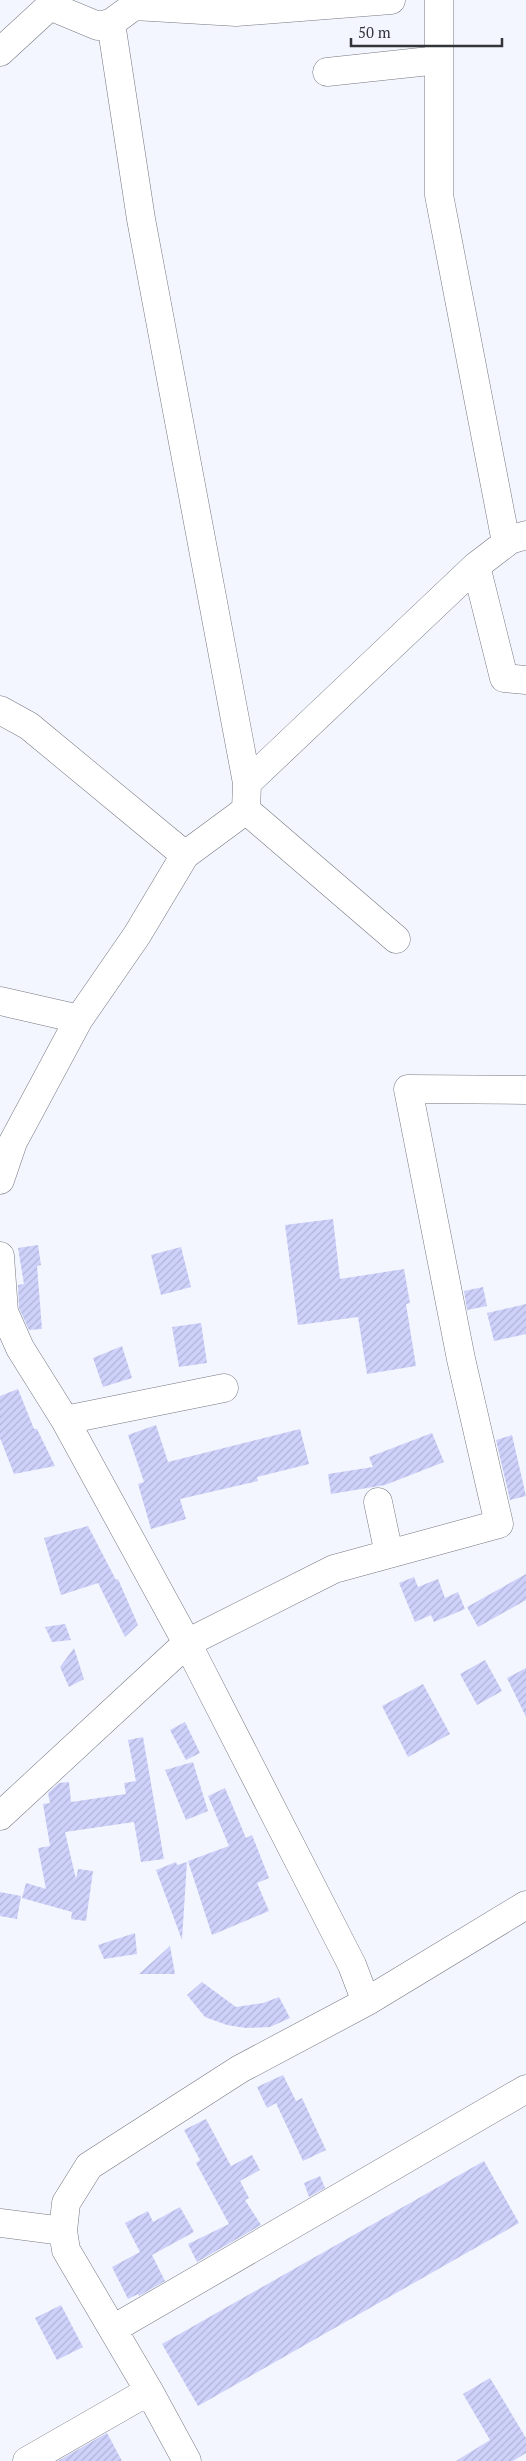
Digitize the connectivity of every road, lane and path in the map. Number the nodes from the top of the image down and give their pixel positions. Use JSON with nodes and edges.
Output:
{"nodes":[{"id":1,"x":391,"y":0,"type":"edge"},
{"id":2,"x":439,"y":0,"type":"edge"},
{"id":3,"x":45,"y":3,"type":"edge"},
{"id":4,"x":135,"y":3,"type":"edge"},
{"id":5,"x":111,"y":23,"type":"junction"},
{"id":6,"x":0,"y":52,"type":"edge"},
{"id":7,"x":439,"y":60,"type":"junction"},
{"id":8,"x":327,"y":72,"type":"dead end"},
{"id":9,"x":518,"y":538,"type":"edge"},
{"id":10,"x":476,"y":566,"type":"junction"},
{"id":11,"x":526,"y":680,"type":"edge"},
{"id":12,"x":0,"y":710,"type":"edge"},
{"id":13,"x":247,"y":783,"type":"junction"},
{"id":14,"x":246,"y":810,"type":"junction"},
{"id":15,"x":185,"y":856,"type":"junction"},
{"id":16,"x":396,"y":939,"type":"dead end"},
{"id":17,"x":0,"y":1001,"type":"edge"},
{"id":18,"x":79,"y":1019,"type":"junction"},
{"id":19,"x":526,"y":1090,"type":"edge"},
{"id":20,"x":0,"y":1180,"type":"edge"},
{"id":21,"x":0,"y":1256,"type":"edge"},
{"id":22,"x":2,"y":1315,"type":"edge"},
{"id":23,"x":224,"y":1388,"type":"dead end"},
{"id":24,"x":65,"y":1420,"type":"junction"},
{"id":25,"x":378,"y":1502,"type":"dead end"},
{"id":26,"x":389,"y":1554,"type":"junction"},
{"id":27,"x":187,"y":1643,"type":"junction"},
{"id":28,"x":0,"y":1816,"type":"edge"},
{"id":29,"x":526,"y":1905,"type":"edge"},
{"id":30,"x":366,"y":2002,"type":"junction"},
{"id":31,"x":526,"y":2089,"type":"edge"},
{"id":32,"x":0,"y":2222,"type":"edge"},
{"id":33,"x":63,"y":2231,"type":"junction"},
{"id":34,"x":113,"y":2330,"type":"junction"},
{"id":35,"x":149,"y":2391,"type":"junction"},
{"id":36,"x":27,"y":2461,"type":"edge"},
{"id":37,"x":187,"y":2461,"type":"edge"}],
"edges":[{"from":1,"to":4,"type":"street"},
{"from":2,"to":7,"type":"street"},
{"from":3,"to":5,"type":"street"},
{"from":3,"to":6,"type":"street"},
{"from":4,"to":5,"type":"street"},
{"from":5,"to":13,"type":"street"},
{"from":7,"to":8,"type":"street"},
{"from":7,"to":9,"type":"street"},
{"from":9,"to":10,"type":"street"},
{"from":10,"to":11,"type":"street"},
{"from":10,"to":13,"type":"street"},
{"from":12,"to":15,"type":"street"},
{"from":13,"to":14,"type":"street"},
{"from":14,"to":15,"type":"street"},
{"from":14,"to":16,"type":"street"},
{"from":15,"to":18,"type":"street"},
{"from":17,"to":18,"type":"street"},
{"from":18,"to":20,"type":"street"},
{"from":19,"to":26,"type":"street"},
{"from":21,"to":22,"type":"street"},
{"from":22,"to":24,"type":"street"},
{"from":23,"to":24,"type":"street"},
{"from":24,"to":27,"type":"street"},
{"from":25,"to":26,"type":"street"},
{"from":26,"to":27,"type":"street"},
{"from":27,"to":28,"type":"street"},
{"from":27,"to":30,"type":"street"},
{"from":29,"to":30,"type":"street"},
{"from":30,"to":33,"type":"street"},
{"from":31,"to":34,"type":"street"},
{"from":32,"to":33,"type":"street"},
{"from":33,"to":34,"type":"street"},
{"from":34,"to":35,"type":"street"},
{"from":35,"to":36,"type":"street"},
{"from":35,"to":37,"type":"street"}]}
